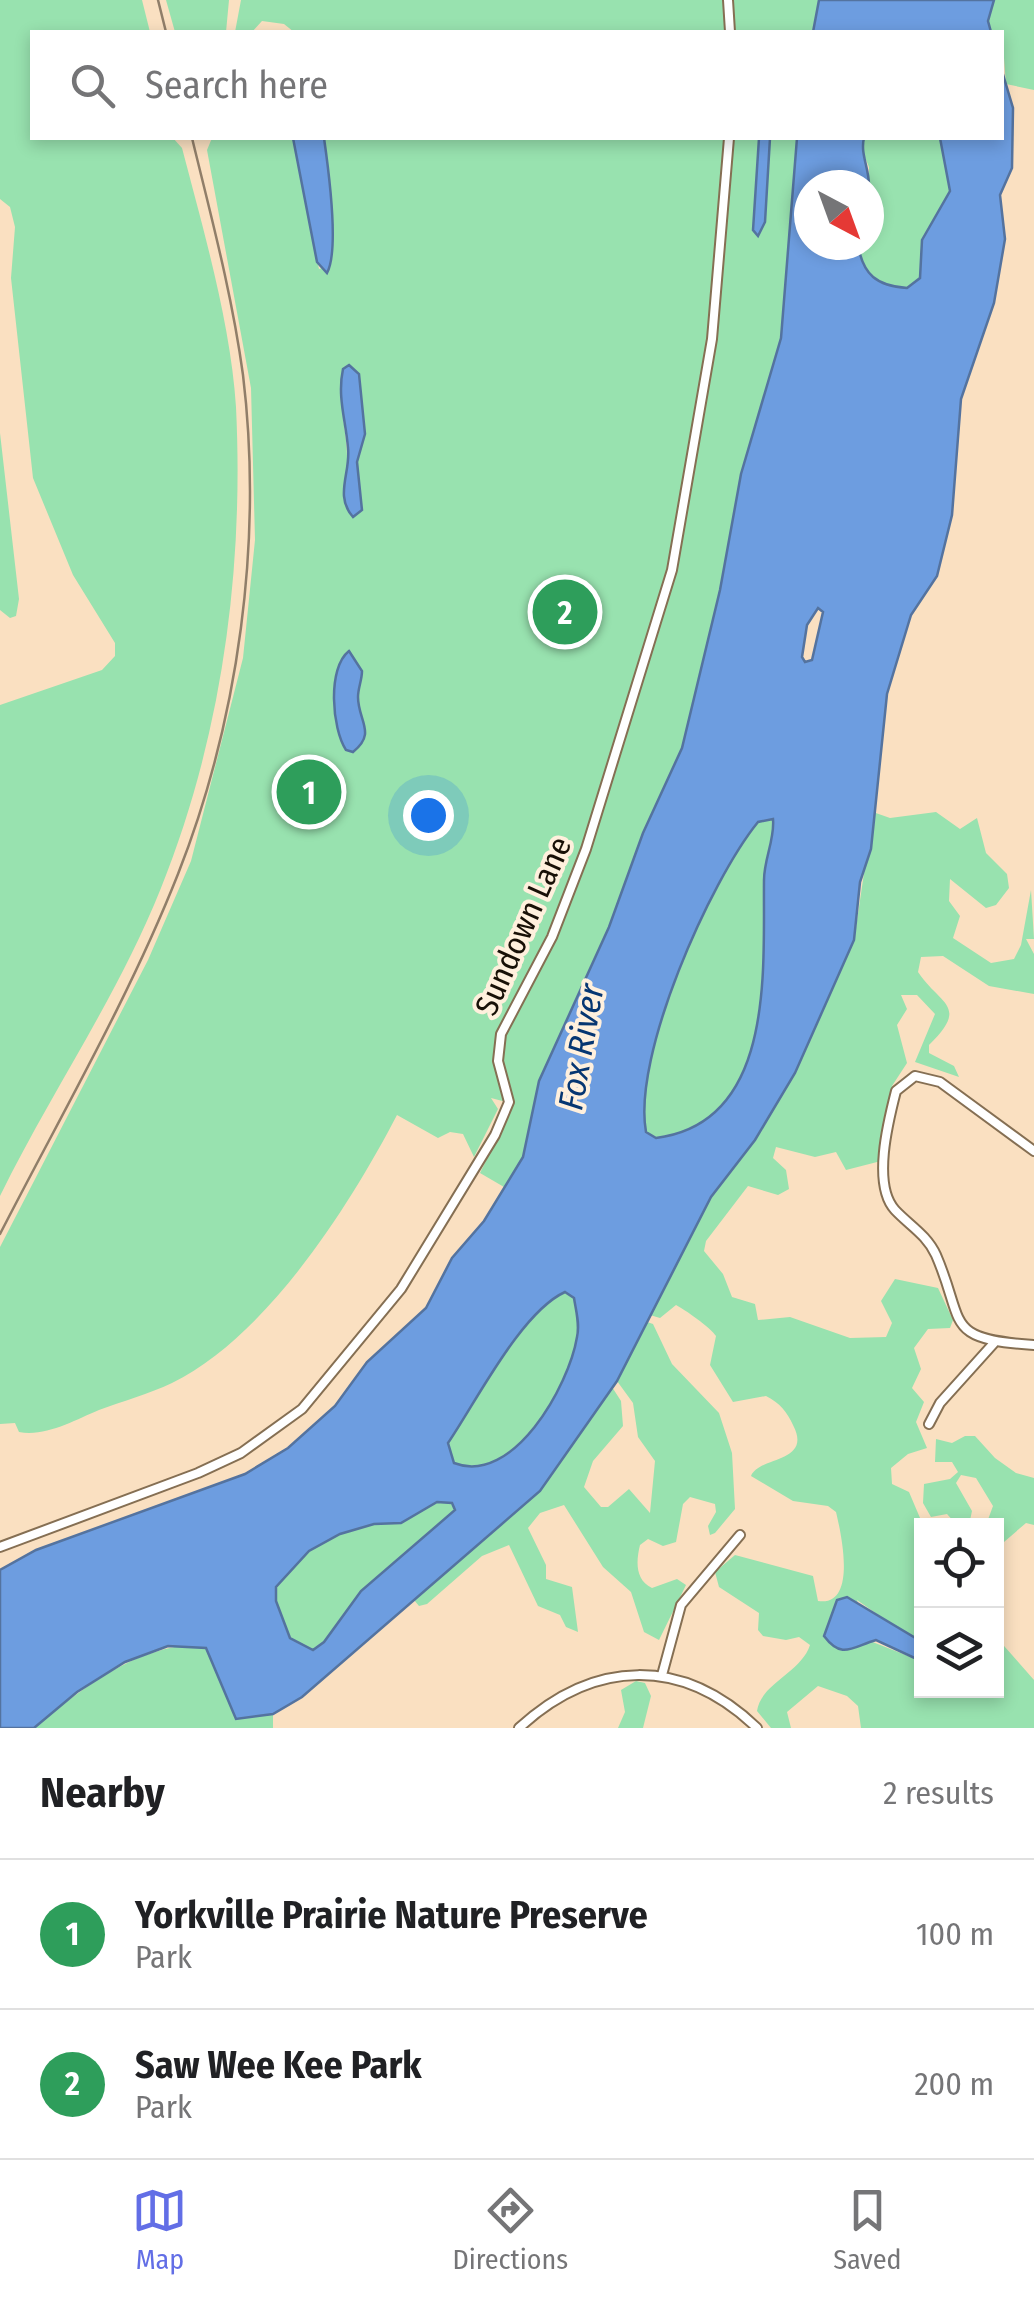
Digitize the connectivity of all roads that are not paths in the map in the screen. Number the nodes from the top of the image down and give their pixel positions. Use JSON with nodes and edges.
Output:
{"nodes":[{"id":1,"x":728,"y":0,"type":"edge"},
{"id":2,"x":730,"y":30,"type":"edge"},
{"id":3,"x":729,"y":140,"type":"edge"},
{"id":4,"x":1034,"y":1151,"type":"edge"},
{"id":5,"x":994,"y":1343,"type":"junction"},
{"id":6,"x":1034,"y":1345,"type":"edge"},
{"id":7,"x":929,"y":1424,"type":"dead end"},
{"id":8,"x":740,"y":1535,"type":"dead end"},
{"id":9,"x":0,"y":1547,"type":"edge"},
{"id":10,"x":662,"y":1675,"type":"junction"},
{"id":11,"x":519,"y":1728,"type":"edge"},
{"id":12,"x":757,"y":1728,"type":"edge"}],
"edges":[{"from":1,"to":2,"type":"street"},
{"from":3,"to":9,"type":"street","name":"Sundown Lane"},
{"from":4,"to":5,"type":"street"},
{"from":5,"to":6,"type":"street"},
{"from":5,"to":7,"type":"street"},
{"from":8,"to":10,"type":"street"},
{"from":10,"to":11,"type":"street"},
{"from":10,"to":12,"type":"street"}]}
